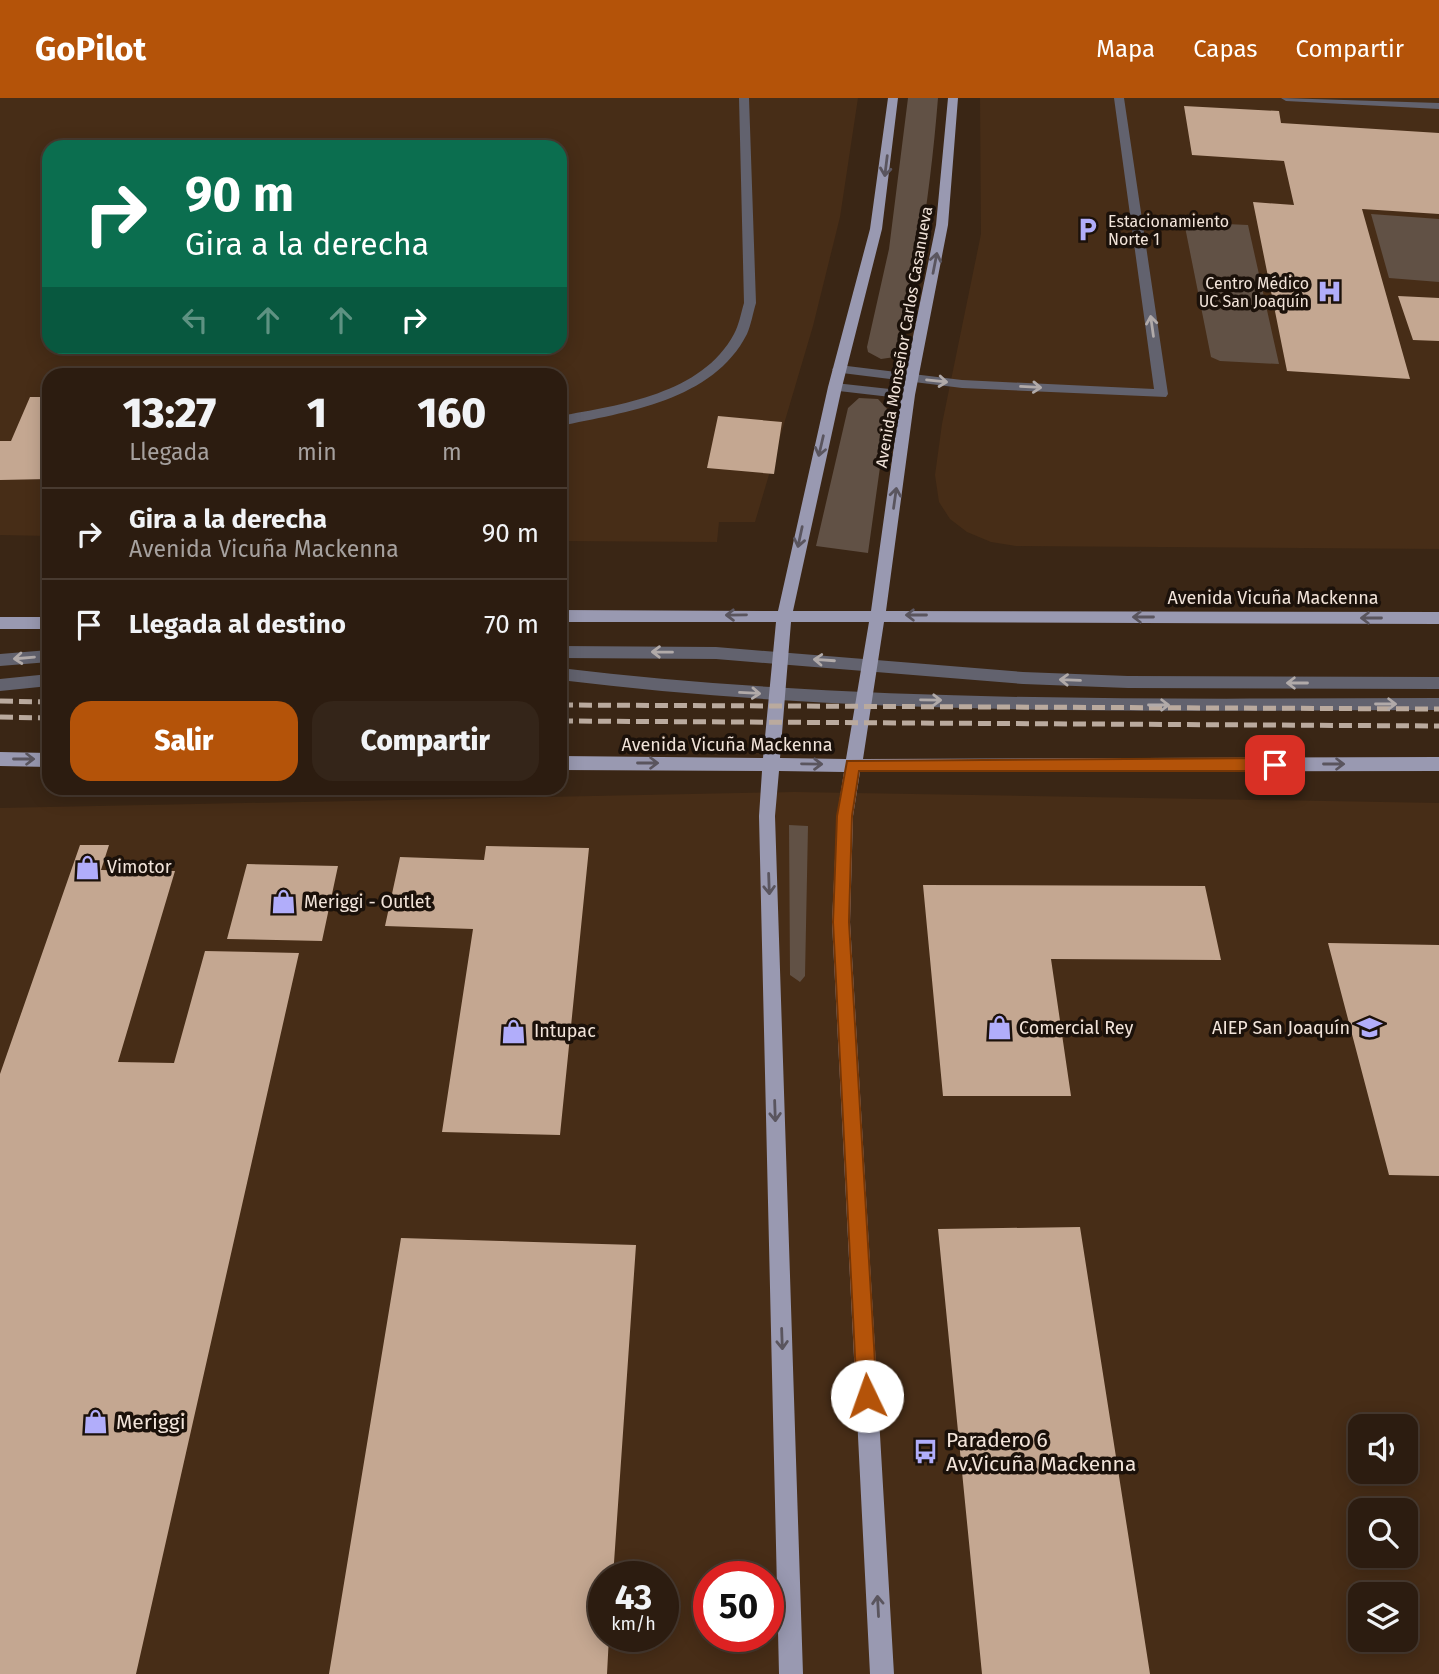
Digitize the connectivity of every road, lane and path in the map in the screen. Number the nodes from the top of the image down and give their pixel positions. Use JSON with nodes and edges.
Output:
{"nodes":[{"id":1,"x":744,"y":98,"type":"edge"},
{"id":2,"x":893,"y":98,"type":"edge"},
{"id":3,"x":953,"y":98,"type":"edge"},
{"id":4,"x":1119,"y":98,"type":"edge"},
{"id":5,"x":1286,"y":98,"type":"edge"},
{"id":6,"x":1439,"y":106,"type":"edge"},
{"id":7,"x":839,"y":369,"type":"junction"},
{"id":8,"x":912,"y":378,"type":"junction"},
{"id":9,"x":835,"y":387,"type":"junction"},
{"id":10,"x":908,"y":395,"type":"junction"},
{"id":11,"x":567,"y":420,"type":"edge"},
{"id":12,"x":784,"y":615,"type":"junction"},
{"id":13,"x":877,"y":615,"type":"junction"},
{"id":14,"x":567,"y":616,"type":"edge"},
{"id":15,"x":1439,"y":618,"type":"edge"},
{"id":16,"x":0,"y":623,"type":"edge"},
{"id":17,"x":42,"y":623,"type":"edge"},
{"id":18,"x":567,"y":652,"type":"edge"},
{"id":19,"x":42,"y":657,"type":"edge"},
{"id":20,"x":779,"y":657,"type":"junction"},
{"id":21,"x":0,"y":660,"type":"edge"},
{"id":22,"x":869,"y":663,"type":"junction"},
{"id":23,"x":567,"y":675,"type":"edge"},
{"id":24,"x":42,"y":681,"type":"edge"},
{"id":25,"x":1439,"y":683,"type":"edge"},
{"id":26,"x":0,"y":685,"type":"edge"},
{"id":27,"x":776,"y":694,"type":"junction"},
{"id":28,"x":863,"y":699,"type":"junction"},
{"id":29,"x":1439,"y":704,"type":"edge"},
{"id":30,"x":0,"y":759,"type":"edge"},
{"id":31,"x":42,"y":760,"type":"edge"},
{"id":32,"x":567,"y":763,"type":"edge"},
{"id":33,"x":772,"y":764,"type":"junction"},
{"id":34,"x":1439,"y":764,"type":"edge"},
{"id":35,"x":852,"y":765,"type":"junction"},
{"id":36,"x":791,"y":1674,"type":"edge"},
{"id":37,"x":882,"y":1674,"type":"edge"}],
"edges":[{"from":1,"to":11,"type":"lane"},
{"from":2,"to":7,"type":"main road","one_way":true},
{"from":8,"to":3,"type":"main road","name":"Avenida Monseñor Carlos Casanueva","one_way":true},
{"from":8,"to":4,"type":"lane","one_way":true},
{"from":5,"to":6,"type":"lane"},
{"from":7,"to":8,"type":"lane"},
{"from":7,"to":9,"type":"main road"},
{"from":8,"to":10,"type":"main road","name":"Avenida Monseñor Carlos Casanueva"},
{"from":9,"to":10,"type":"lane"},
{"from":9,"to":12,"type":"main road","one_way":true},
{"from":13,"to":10,"type":"main road","name":"Avenida Monseñor Carlos Casanueva","one_way":true},
{"from":12,"to":13,"type":"main road","name":"Avenida Vicuña Mackenna"},
{"from":12,"to":14,"type":"main road","name":"Avenida Vicuña Mackenna","one_way":true},
{"from":12,"to":20,"type":"main road"},
{"from":15,"to":13,"type":"main road","name":"Avenida Vicuña Mackenna","one_way":true},
{"from":13,"to":22,"type":"main road","name":"Avenida Monseñor Carlos Casanueva"},
{"from":16,"to":17,"type":"main road"},
{"from":20,"to":18,"type":"lane","one_way":true},
{"from":19,"to":21,"type":"lane","one_way":true},
{"from":22,"to":20,"type":"lane","one_way":true},
{"from":20,"to":27,"type":"main road"},
{"from":25,"to":22,"type":"lane","one_way":true},
{"from":22,"to":28,"type":"main road","name":"Avenida Monseñor Carlos Casanueva"},
{"from":23,"to":27,"type":"lane","one_way":true},
{"from":24,"to":26,"type":"lane"},
{"from":27,"to":28,"type":"lane"},
{"from":27,"to":33,"type":"main road"},
{"from":28,"to":29,"type":"lane","one_way":true},
{"from":28,"to":35,"type":"main road","name":"Avenida Monseñor Carlos Casanueva"},
{"from":30,"to":31,"type":"main road","one_way":true},
{"from":32,"to":33,"type":"main road","name":"Avenida Vicuña Mackenna","one_way":true},
{"from":33,"to":35,"type":"main road","name":"Avenida Vicuña Mackenna","one_way":true},
{"from":33,"to":36,"type":"main road","one_way":true},
{"from":35,"to":34,"type":"main road","name":"Avenida Vicuña Mackenna","one_way":true},
{"from":37,"to":35,"type":"main road","name":"Avenida Monseñor Carlos Casanueva","one_way":true}]}
